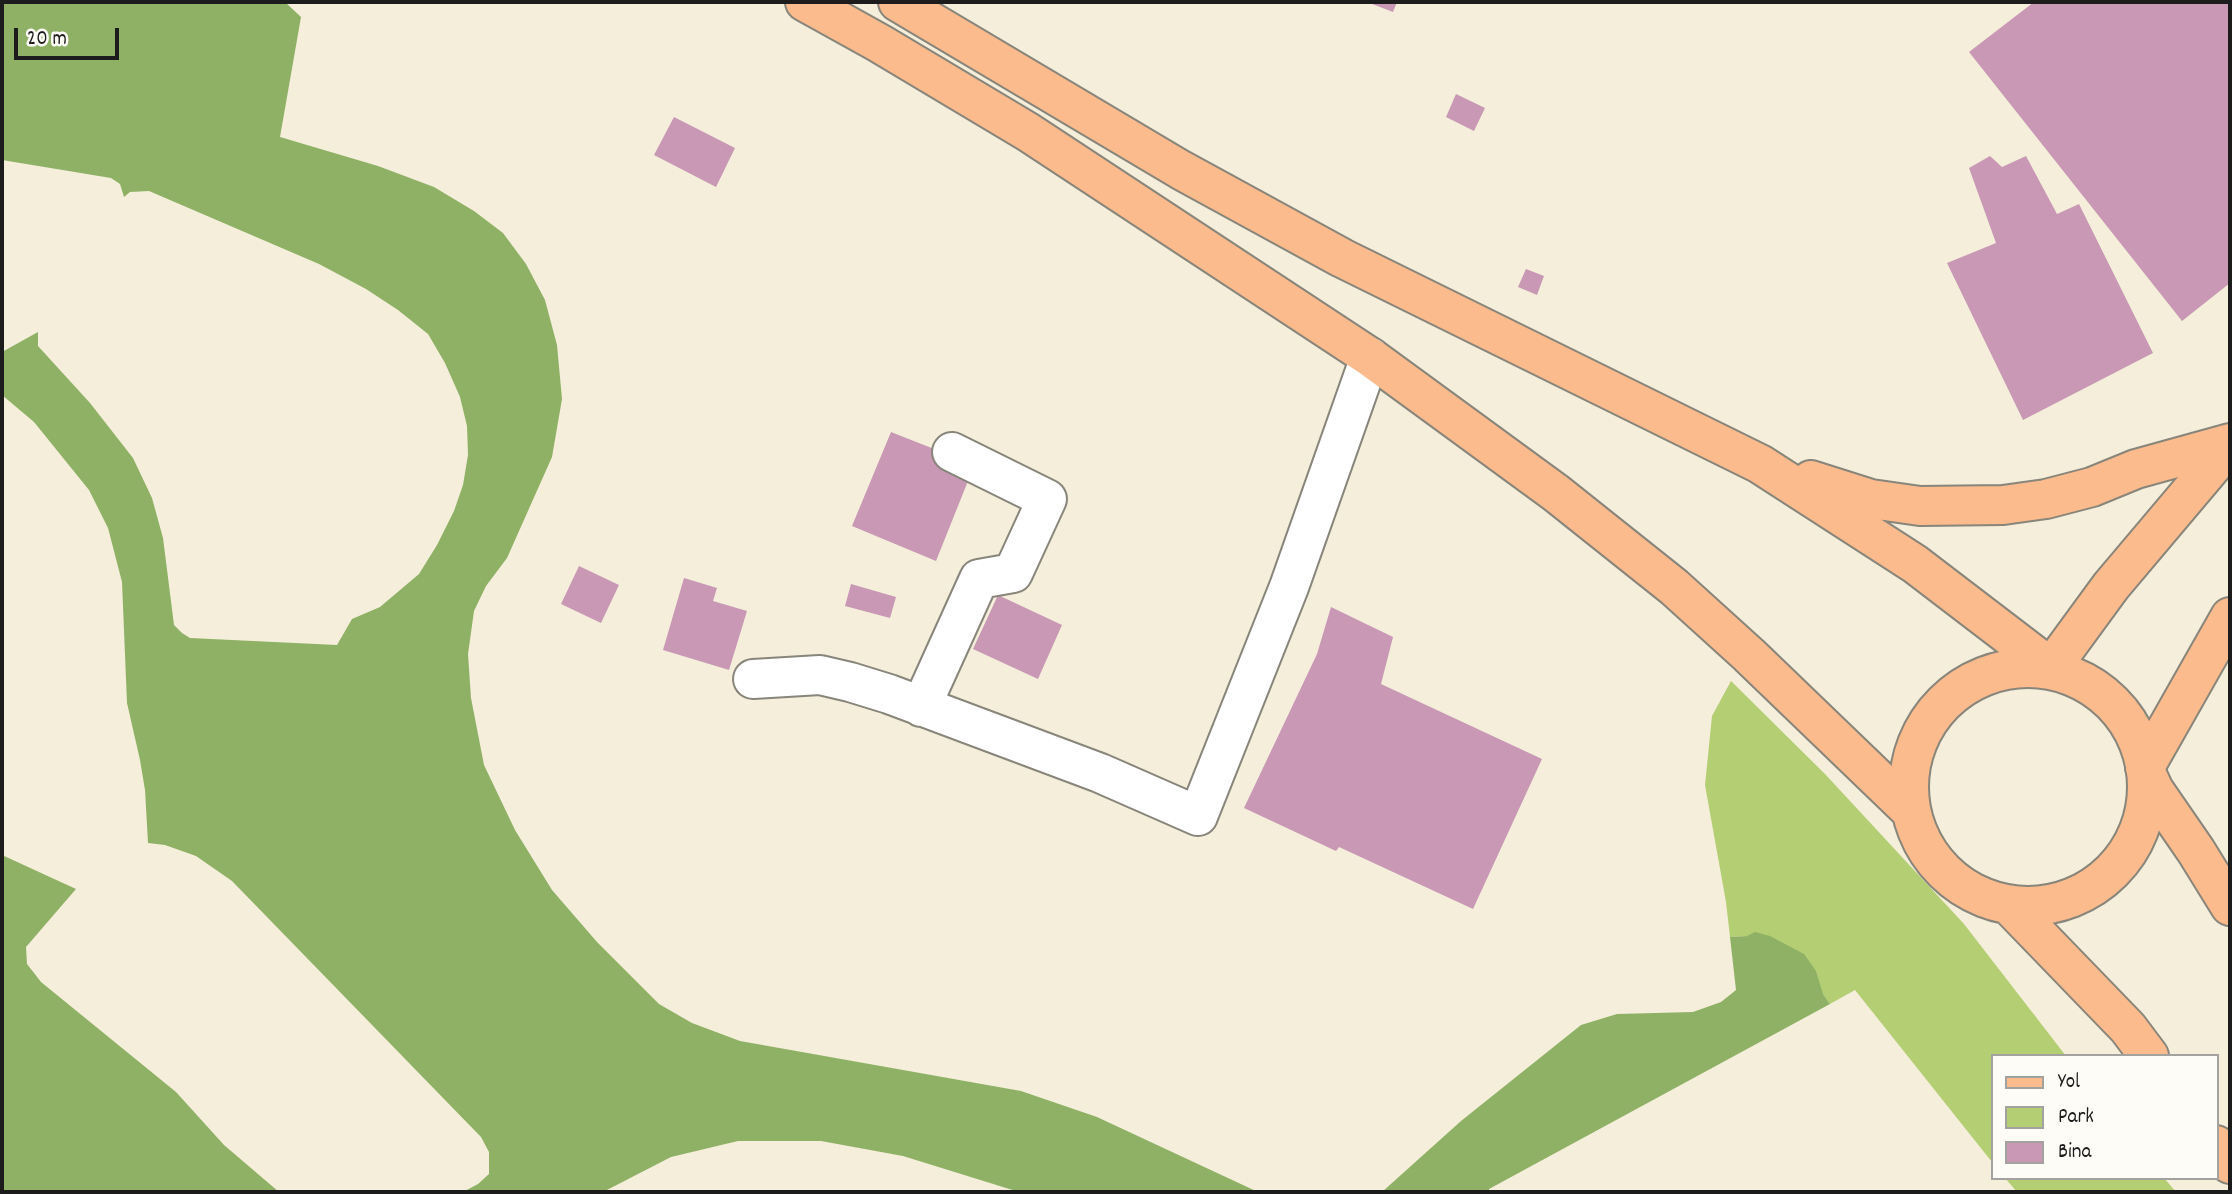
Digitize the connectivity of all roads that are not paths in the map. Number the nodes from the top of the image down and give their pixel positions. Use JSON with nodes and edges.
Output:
{"nodes":[{"id":1,"x":805,"y":2,"type":"edge"},
{"id":2,"x":898,"y":2,"type":"edge"},
{"id":3,"x":1370,"y":357,"type":"junction"},
{"id":4,"x":2230,"y":444,"type":"edge"},
{"id":5,"x":952,"y":452,"type":"dead end"},
{"id":6,"x":1760,"y":464,"type":"junction"},
{"id":7,"x":2230,"y":617,"type":"edge"},
{"id":8,"x":2051,"y":668,"type":"junction"},
{"id":9,"x":753,"y":680,"type":"dead end"},
{"id":10,"x":921,"y":707,"type":"junction"},
{"id":11,"x":2147,"y":772,"type":"junction"},
{"id":12,"x":1910,"y":810,"type":"junction"},
{"id":13,"x":2010,"y":906,"type":"junction"},
{"id":14,"x":2230,"y":906,"type":"edge"},
{"id":15,"x":2148,"y":1054,"type":"edge"},
{"id":16,"x":2218,"y":1148,"type":"edge"},
{"id":17,"x":2230,"y":1164,"type":"edge"}],
"edges":[{"from":1,"to":3,"type":"main road"},
{"from":2,"to":6,"type":"main road"},
{"from":3,"to":10,"type":"street"},
{"from":3,"to":12,"type":"main road"},
{"from":4,"to":6,"type":"main road"},
{"from":4,"to":8,"type":"main road"},
{"from":5,"to":10,"type":"street"},
{"from":6,"to":8,"type":"main road"},
{"from":7,"to":11,"type":"main road"},
{"from":8,"to":11,"type":"main road"},
{"from":8,"to":12,"type":"main road"},
{"from":9,"to":10,"type":"street"},
{"from":11,"to":13,"type":"main road"},
{"from":11,"to":14,"type":"main road"},
{"from":12,"to":13,"type":"main road"},
{"from":13,"to":15,"type":"main road"},
{"from":16,"to":17,"type":"main road"}]}
